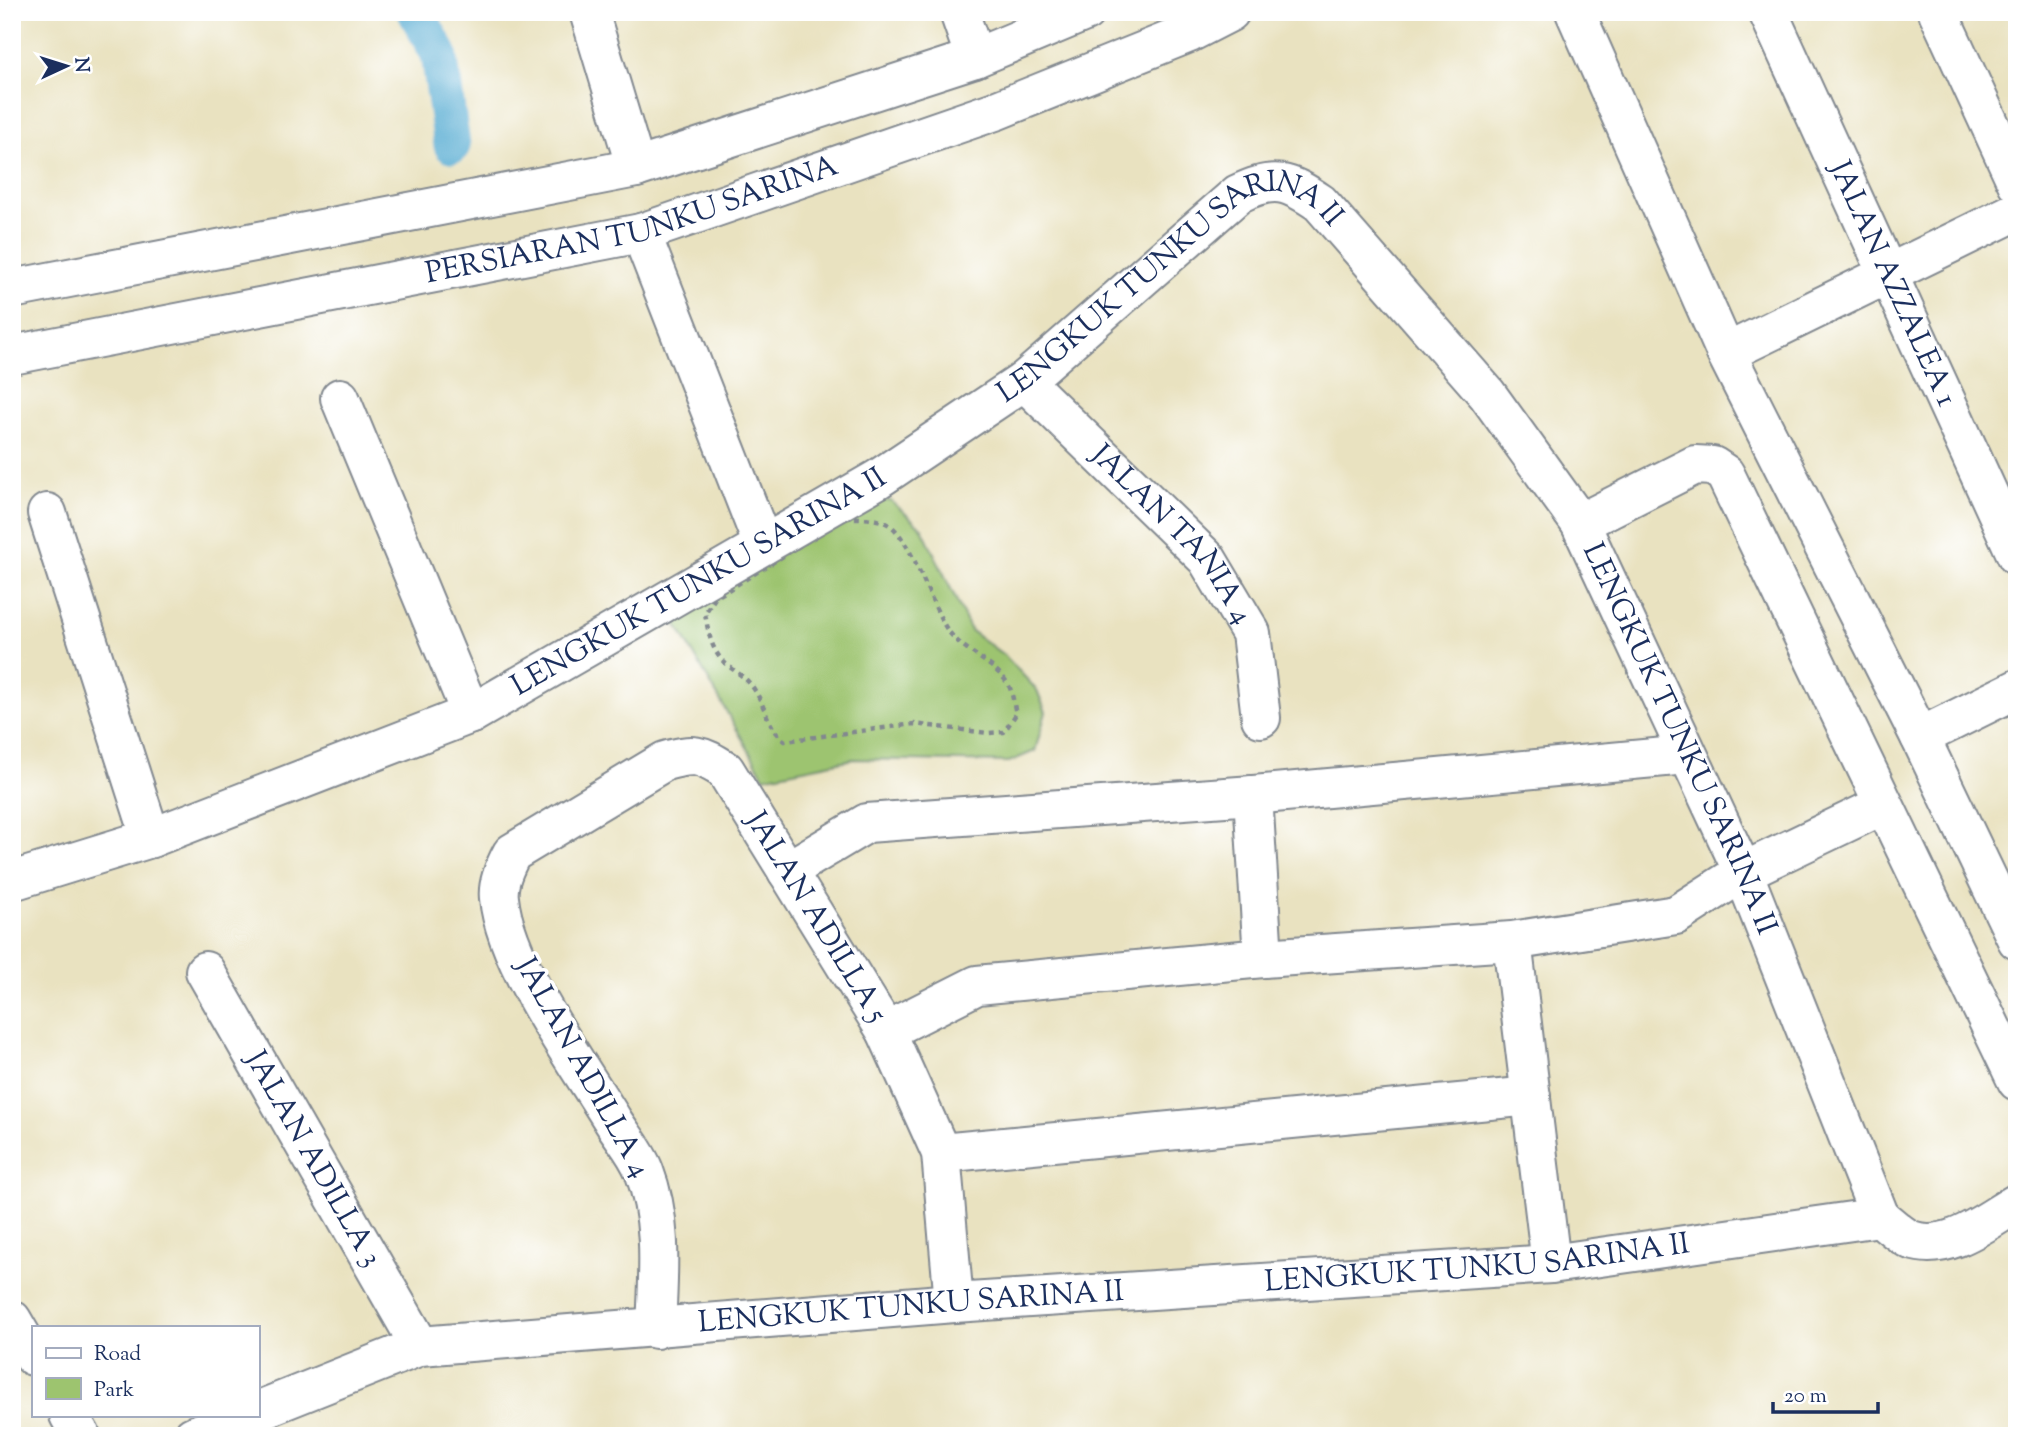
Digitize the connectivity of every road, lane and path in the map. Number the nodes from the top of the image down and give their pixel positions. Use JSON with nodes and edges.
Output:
{"nodes":[{"id":1,"x":589,"y":12,"type":"edge"},
{"id":2,"x":959,"y":12,"type":"edge"},
{"id":3,"x":1085,"y":12,"type":"edge"},
{"id":4,"x":1230,"y":12,"type":"edge"},
{"id":5,"x":1575,"y":12,"type":"edge"},
{"id":6,"x":1768,"y":12,"type":"edge"},
{"id":7,"x":1938,"y":12,"type":"edge"},
{"id":8,"x":975,"y":58,"type":"junction"},
{"id":9,"x":635,"y":168,"type":"junction"},
{"id":10,"x":2017,"y":183,"type":"edge"},
{"id":11,"x":2017,"y":211,"type":"edge"},
{"id":12,"x":641,"y":233,"type":"junction"},
{"id":13,"x":1889,"y":274,"type":"junction"},
{"id":14,"x":12,"y":289,"type":"edge"},
{"id":15,"x":1726,"y":354,"type":"junction"},
{"id":16,"x":12,"y":355,"type":"edge"},
{"id":17,"x":1024,"y":382,"type":"junction"},
{"id":18,"x":340,"y":398,"type":"dead end"},
{"id":19,"x":47,"y":513,"type":"dead end"},
{"id":20,"x":835,"y":523,"type":"joint"},
{"id":21,"x":1580,"y":523,"type":"junction"},
{"id":22,"x":763,"y":545,"type":"junction"},
{"id":23,"x":2017,"y":556,"type":"edge"},
{"id":24,"x":2017,"y":689,"type":"edge"},
{"id":25,"x":471,"y":714,"type":"junction"},
{"id":26,"x":1261,"y":718,"type":"dead end"},
{"id":27,"x":1920,"y":737,"type":"junction"},
{"id":28,"x":1688,"y":755,"type":"junction"},
{"id":29,"x":1253,"y":795,"type":"junction"},
{"id":30,"x":1883,"y":805,"type":"junction"},
{"id":31,"x":151,"y":838,"type":"junction"},
{"id":32,"x":512,"y":853,"type":"joint"},
{"id":33,"x":787,"y":871,"type":"junction"},
{"id":34,"x":1743,"y":872,"type":"junction"},
{"id":35,"x":12,"y":881,"type":"edge"},
{"id":36,"x":2017,"y":940,"type":"edge"},
{"id":37,"x":1511,"y":941,"type":"junction"},
{"id":38,"x":1263,"y":958,"type":"junction"},
{"id":39,"x":205,"y":971,"type":"dead end"},
{"id":40,"x":886,"y":1031,"type":"junction"},
{"id":41,"x":2017,"y":1081,"type":"edge"},
{"id":42,"x":1531,"y":1096,"type":"junction"},
{"id":43,"x":942,"y":1153,"type":"junction"},
{"id":44,"x":2017,"y":1203,"type":"edge"},
{"id":45,"x":1880,"y":1217,"type":"junction"},
{"id":46,"x":1550,"y":1264,"type":"junction"},
{"id":47,"x":954,"y":1303,"type":"junction"},
{"id":48,"x":12,"y":1320,"type":"edge"},
{"id":49,"x":656,"y":1329,"type":"junction"},
{"id":50,"x":421,"y":1346,"type":"junction"},
{"id":51,"x":32,"y":1354,"type":"edge"},
{"id":52,"x":259,"y":1410,"type":"edge"},
{"id":53,"x":70,"y":1416,"type":"edge"},
{"id":54,"x":244,"y":1416,"type":"edge"},
{"id":55,"x":2017,"y":1430,"type":"edge"},
{"id":56,"x":81,"y":1436,"type":"edge"},
{"id":57,"x":193,"y":1436,"type":"edge"},
{"id":58,"x":2008,"y":1436,"type":"edge"}],
"edges":[{"from":1,"to":9,"type":"street"},
{"from":2,"to":8,"type":"street"},
{"from":3,"to":8,"type":"street","name":"PERSIARAN TUNKU SARINA"},
{"from":4,"to":12,"type":"street","name":"PERSIARAN TUNKU SARINA"},
{"from":5,"to":15,"type":"street"},
{"from":6,"to":13,"type":"street","name":"JALAN AZZALEA 1"},
{"from":7,"to":10,"type":"street"},
{"from":8,"to":9,"type":"street","name":"PERSIARAN TUNKU SARINA"},
{"from":9,"to":14,"type":"street","name":"PERSIARAN TUNKU SARINA"},
{"from":11,"to":13,"type":"street"},
{"from":12,"to":16,"type":"street","name":"PERSIARAN TUNKU SARINA"},
{"from":12,"to":22,"type":"street"},
{"from":13,"to":15,"type":"street"},
{"from":13,"to":23,"type":"street","name":"JALAN AZZALEA 1"},
{"from":15,"to":27,"type":"street"},
{"from":17,"to":21,"type":"street","name":"LENGKUK TUNKU SARINA II"},
{"from":17,"to":22,"type":"street","name":"LENGKUK TUNKU SARINA II"},
{"from":17,"to":26,"type":"street","name":"JALAN TANIA 4"},
{"from":18,"to":25,"type":"street"},
{"from":19,"to":31,"type":"street"},
{"from":20,"to":20,"type":"path"},
{"from":21,"to":28,"type":"street","name":"LENGKUK TUNKU SARINA II"},
{"from":21,"to":30,"type":"street"},
{"from":22,"to":25,"type":"street","name":"LENGKUK TUNKU SARINA II"},
{"from":24,"to":27,"type":"street"},
{"from":25,"to":31,"type":"street","name":"LENGKUK TUNKU SARINA II"},
{"from":27,"to":36,"type":"street"},
{"from":28,"to":29,"type":"street"},
{"from":28,"to":34,"type":"street","name":"LENGKUK TUNKU SARINA II"},
{"from":29,"to":33,"type":"street"},
{"from":29,"to":38,"type":"street"},
{"from":30,"to":34,"type":"street"},
{"from":30,"to":41,"type":"street"},
{"from":31,"to":35,"type":"street","name":"LENGKUK TUNKU SARINA II"},
{"from":32,"to":33,"type":"street","name":"JALAN ADILLA 5"},
{"from":32,"to":49,"type":"street","name":"JALAN ADILLA 4"},
{"from":33,"to":40,"type":"street","name":"JALAN ADILLA 5"},
{"from":34,"to":37,"type":"street"},
{"from":34,"to":45,"type":"street","name":"LENGKUK TUNKU SARINA II"},
{"from":37,"to":38,"type":"street"},
{"from":37,"to":42,"type":"street"},
{"from":38,"to":40,"type":"street"},
{"from":39,"to":50,"type":"street","name":"JALAN ADILLA 3"},
{"from":40,"to":43,"type":"street","name":"JALAN ADILLA 5"},
{"from":42,"to":43,"type":"street"},
{"from":42,"to":46,"type":"street"},
{"from":43,"to":47,"type":"street","name":"JALAN ADILLA 5"},
{"from":44,"to":45,"type":"street"},
{"from":45,"to":46,"type":"street","name":"LENGKUK TUNKU SARINA II"},
{"from":46,"to":47,"type":"street","name":"LENGKUK TUNKU SARINA II"},
{"from":47,"to":49,"type":"street","name":"LENGKUK TUNKU SARINA II"},
{"from":48,"to":51,"type":"street"},
{"from":49,"to":50,"type":"street","name":"LENGKUK TUNKU SARINA II"},
{"from":50,"to":52,"type":"street","name":"LENGKUK TUNKU SARINA II"},
{"from":53,"to":56,"type":"street"},
{"from":54,"to":57,"type":"street"},
{"from":55,"to":58,"type":"path"}]}
